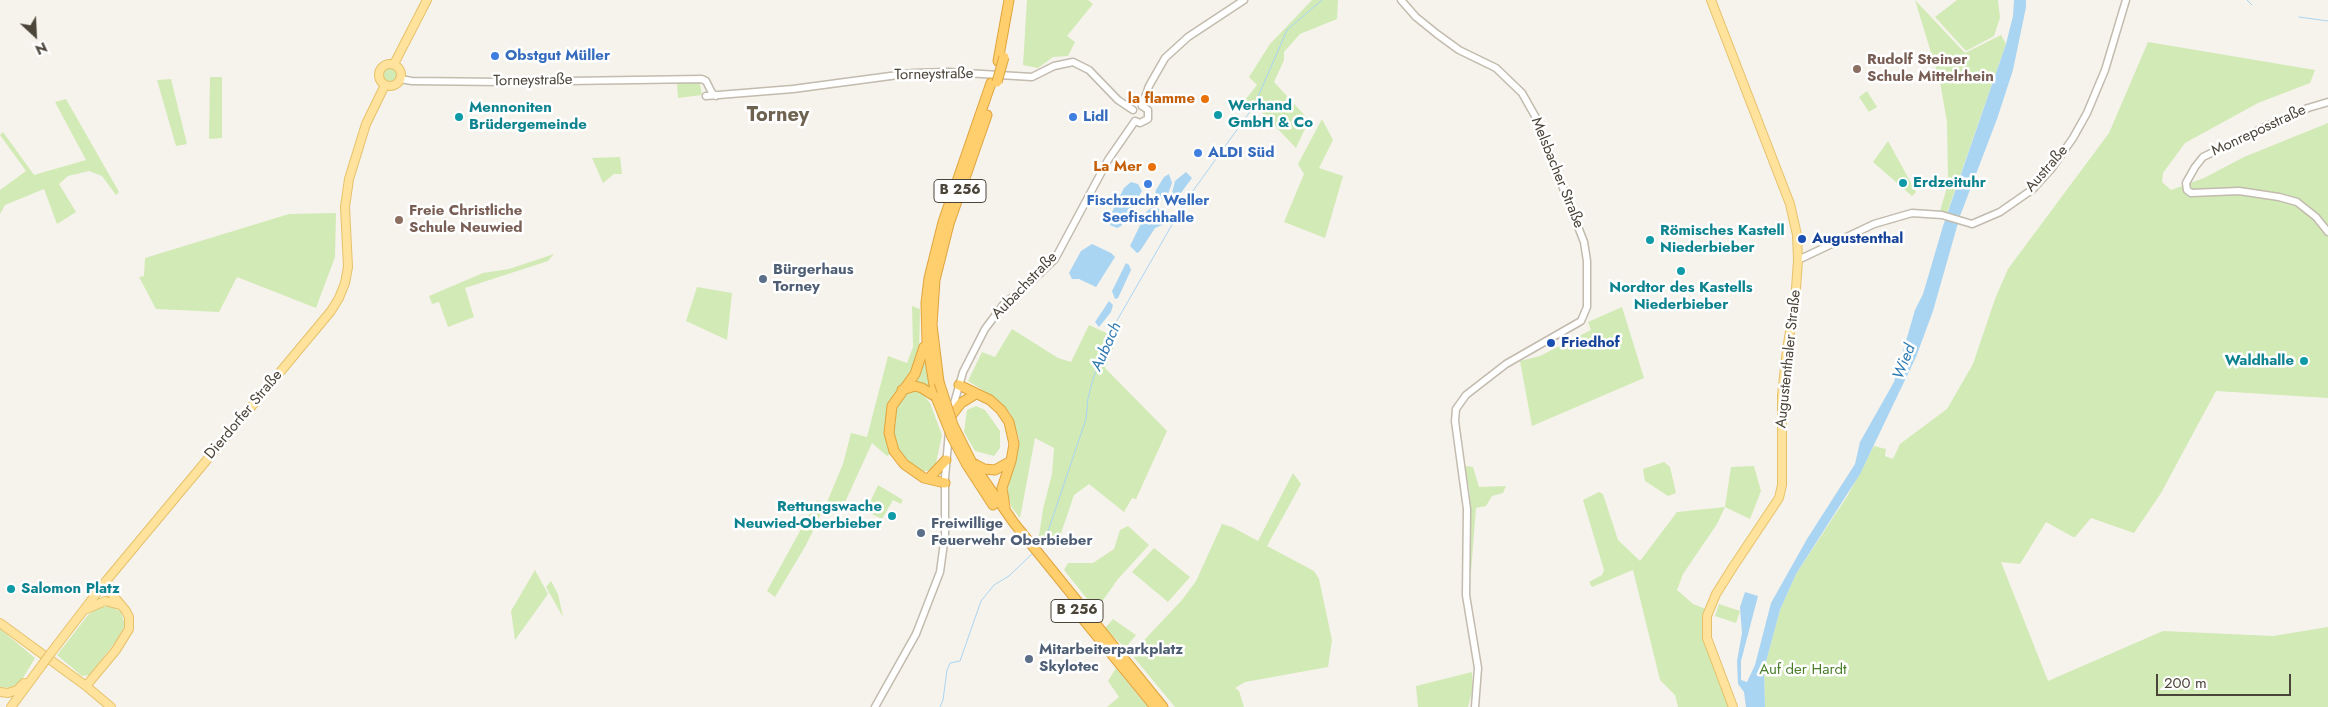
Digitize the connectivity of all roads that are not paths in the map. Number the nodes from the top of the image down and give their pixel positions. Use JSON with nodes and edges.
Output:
{"nodes":[{"id":1,"x":427,"y":0,"type":"edge"},
{"id":2,"x":1009,"y":0,"type":"edge"},
{"id":3,"x":1014,"y":0,"type":"edge"},
{"id":4,"x":1244,"y":0,"type":"edge"},
{"id":5,"x":1401,"y":0,"type":"edge"},
{"id":6,"x":1711,"y":0,"type":"edge"},
{"id":7,"x":2126,"y":0,"type":"edge"},
{"id":8,"x":1001,"y":59,"type":"junction"},
{"id":9,"x":394,"y":64,"type":"junction"},
{"id":10,"x":400,"y":79,"type":"junction"},
{"id":11,"x":994,"y":82,"type":"junction"},
{"id":12,"x":385,"y":85,"type":"junction"},
{"id":13,"x":706,"y":96,"type":"dead end"},
{"id":14,"x":716,"y":96,"type":"junction"},
{"id":15,"x":2328,"y":102,"type":"edge"},
{"id":16,"x":1142,"y":106,"type":"junction"},
{"id":17,"x":1133,"y":110,"type":"junction"},
{"id":18,"x":1135,"y":121,"type":"junction"},
{"id":19,"x":2328,"y":232,"type":"edge"},
{"id":20,"x":1798,"y":260,"type":"junction"},
{"id":21,"x":926,"y":333,"type":"junction"},
{"id":22,"x":960,"y":385,"type":"junction"},
{"id":23,"x":902,"y":390,"type":"junction"},
{"id":24,"x":974,"y":395,"type":"junction"},
{"id":25,"x":983,"y":396,"type":"junction"},
{"id":26,"x":936,"y":397,"type":"junction"},
{"id":27,"x":951,"y":416,"type":"junction"},
{"id":28,"x":946,"y":460,"type":"junction"},
{"id":29,"x":1011,"y":461,"type":"junction"},
{"id":30,"x":969,"y":464,"type":"junction"},
{"id":31,"x":916,"y":473,"type":"junction"},
{"id":32,"x":930,"y":476,"type":"junction"},
{"id":33,"x":946,"y":483,"type":"junction"},
{"id":34,"x":1008,"y":514,"type":"junction"},
{"id":35,"x":1012,"y":524,"type":"junction"},
{"id":36,"x":106,"y":581,"type":"junction"},
{"id":37,"x":122,"y":606,"type":"junction"},
{"id":38,"x":83,"y":611,"type":"junction"},
{"id":39,"x":0,"y":623,"type":"edge"},
{"id":40,"x":36,"y":672,"type":"junction"},
{"id":41,"x":86,"y":686,"type":"junction"},
{"id":42,"x":0,"y":692,"type":"edge"},
{"id":43,"x":1148,"y":694,"type":"junction"},
{"id":44,"x":11,"y":707,"type":"edge"},
{"id":45,"x":111,"y":707,"type":"edge"},
{"id":46,"x":875,"y":707,"type":"edge"},
{"id":47,"x":1155,"y":707,"type":"edge"},
{"id":48,"x":1163,"y":707,"type":"edge"},
{"id":49,"x":1475,"y":707,"type":"edge"},
{"id":50,"x":1734,"y":707,"type":"edge"}],
"edges":[{"from":1,"to":9,"type":"main road"},
{"from":2,"to":8,"type":"highway","number":"B 256"},
{"from":3,"to":8,"type":"highway","number":"B 256"},
{"from":4,"to":16,"type":"street"},
{"from":5,"to":49,"type":"street","name":"Melsbacher Straße"},
{"from":6,"to":20,"type":"main road","name":"Augustenthaler Straße"},
{"from":7,"to":20,"type":"street","name":"Austraße"},
{"from":8,"to":11,"type":"highway","number":"B 256","bridge":true},
{"from":9,"to":10,"type":"main road"},
{"from":9,"to":12,"type":"main road"},
{"from":10,"to":12,"type":"main road"},
{"from":10,"to":14,"type":"street","name":"Torneystraße"},
{"from":11,"to":21,"type":"highway","number":"B 256"},
{"from":11,"to":30,"type":"highway","number":"B 256","bridge":true},
{"from":12,"to":36,"type":"main road","name":"Dierdorfer Straße"},
{"from":13,"to":14,"type":"street","name":"Torneystraße"},
{"from":14,"to":17,"type":"street","name":"Torneystraße"},
{"from":15,"to":19,"type":"street","name":"Monreposstraße"},
{"from":16,"to":17,"type":"street"},
{"from":16,"to":18,"type":"street"},
{"from":17,"to":18,"type":"street"},
{"from":18,"to":22,"type":"street","name":"Aubachstraße"},
{"from":20,"to":50,"type":"main road","name":"Augustenthaler Straße"},
{"from":21,"to":23,"type":"highway"},
{"from":21,"to":26,"type":"highway","number":"B 256"},
{"from":22,"to":24,"type":"highway"},
{"from":22,"to":25,"type":"highway"},
{"from":22,"to":27,"type":"street","name":"Aubachstraße"},
{"from":23,"to":26,"type":"highway"},
{"from":23,"to":31,"type":"highway"},
{"from":24,"to":25,"type":"highway"},
{"from":24,"to":27,"type":"highway"},
{"from":25,"to":29,"type":"highway"},
{"from":26,"to":30,"type":"highway","number":"B 256","bridge":true},
{"from":27,"to":28,"type":"street","name":"Aubachstraße"},
{"from":28,"to":32,"type":"highway"},
{"from":28,"to":33,"type":"street","name":"Aubachstraße"},
{"from":29,"to":30,"type":"highway"},
{"from":29,"to":34,"type":"highway"},
{"from":30,"to":34,"type":"highway","number":"B 256"},
{"from":30,"to":35,"type":"highway","number":"B 256"},
{"from":31,"to":32,"type":"highway"},
{"from":31,"to":33,"type":"highway"},
{"from":32,"to":33,"type":"highway"},
{"from":33,"to":46,"type":"street","name":"Aubachstraße"},
{"from":34,"to":35,"type":"highway","number":"B 256"},
{"from":35,"to":43,"type":"highway","number":"B 256"},
{"from":36,"to":37,"type":"main road"},
{"from":36,"to":38,"type":"main road","name":"Dierdorfer Straße"},
{"from":37,"to":38,"type":"main road"},
{"from":37,"to":41,"type":"main road"},
{"from":38,"to":40,"type":"main road","name":"Dierdorfer Straße","bridge":true},
{"from":39,"to":41,"type":"main road"},
{"from":40,"to":42,"type":"main road"},
{"from":40,"to":44,"type":"main road","name":"Dierdorfer Straße"},
{"from":41,"to":45,"type":"main road"},
{"from":43,"to":47,"type":"highway","number":"B 256"},
{"from":43,"to":48,"type":"highway","number":"B 256"}]}
